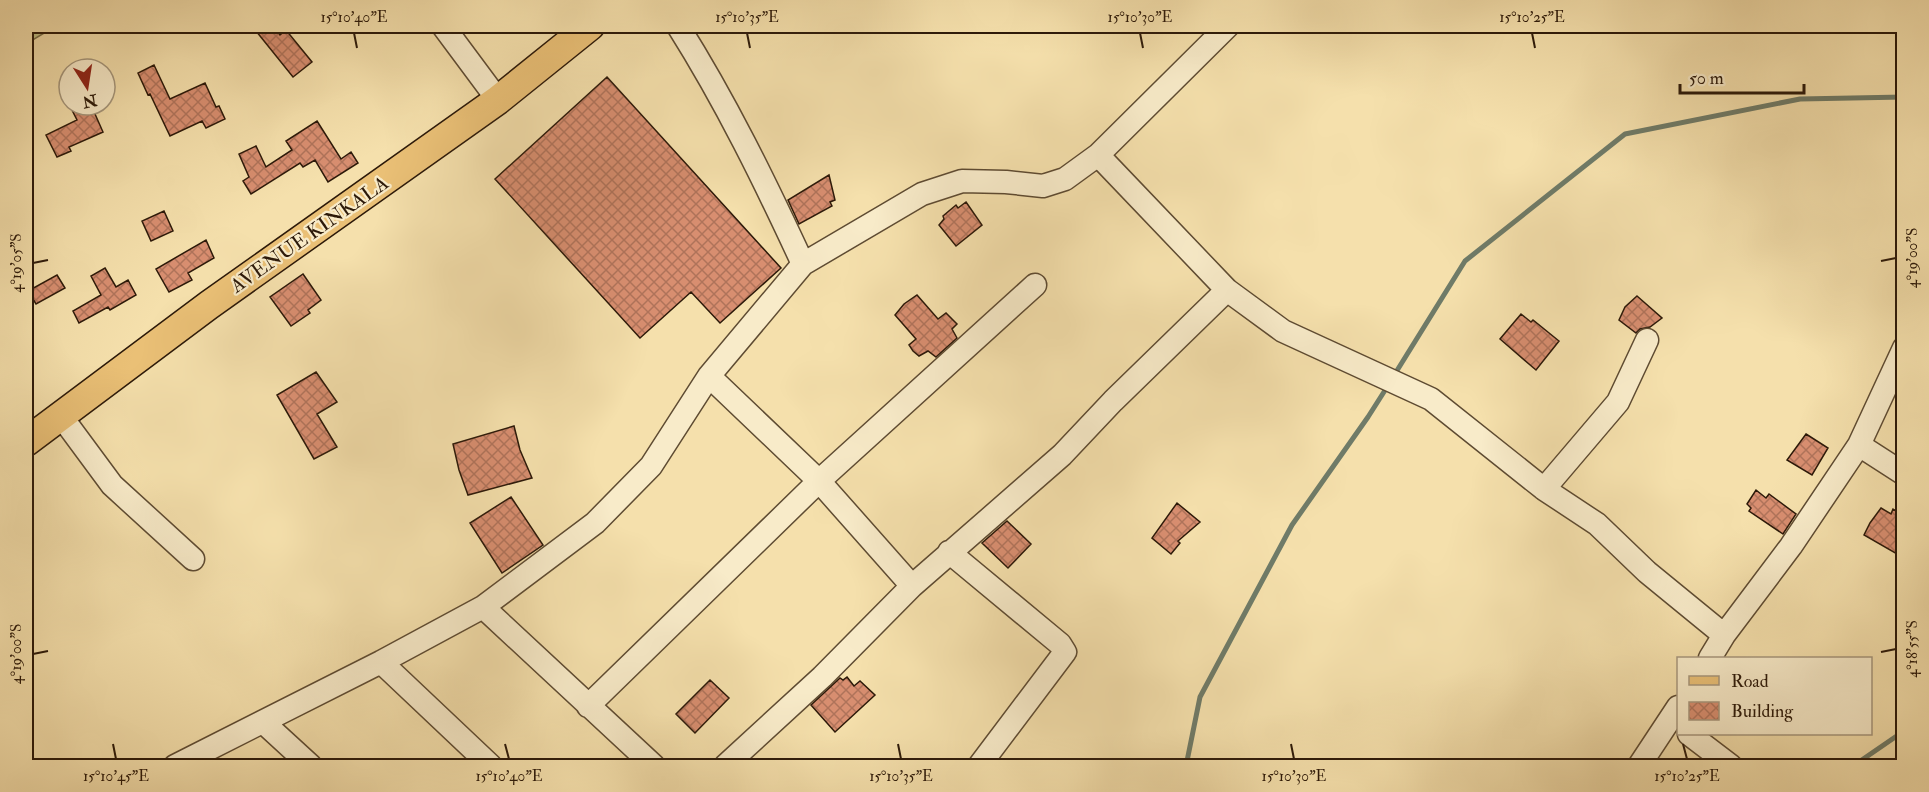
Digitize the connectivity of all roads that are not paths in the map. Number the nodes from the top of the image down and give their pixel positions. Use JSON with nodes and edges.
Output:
{"nodes":[{"id":1,"x":443,"y":26,"type":"edge"},
{"id":2,"x":590,"y":26,"type":"edge"},
{"id":3,"x":678,"y":26,"type":"edge"},
{"id":4,"x":1228,"y":26,"type":"edge"},
{"id":5,"x":498,"y":100,"type":"junction"},
{"id":6,"x":1098,"y":155,"type":"junction"},
{"id":7,"x":803,"y":264,"type":"junction"},
{"id":8,"x":1035,"y":285,"type":"dead end"},
{"id":9,"x":1227,"y":290,"type":"junction"},
{"id":10,"x":1647,"y":340,"type":"dead end"},
{"id":11,"x":1904,"y":348,"type":"edge"},
{"id":12,"x":709,"y":376,"type":"junction"},
{"id":13,"x":61,"y":416,"type":"junction"},
{"id":14,"x":26,"y":442,"type":"edge"},
{"id":15,"x":1858,"y":445,"type":"junction"},
{"id":16,"x":1904,"y":474,"type":"edge"},
{"id":17,"x":819,"y":481,"type":"junction"},
{"id":18,"x":1544,"y":489,"type":"junction"},
{"id":19,"x":949,"y":552,"type":"junction"},
{"id":20,"x":193,"y":559,"type":"dead end"},
{"id":21,"x":912,"y":586,"type":"junction"},
{"id":22,"x":483,"y":607,"type":"junction"},
{"id":23,"x":1724,"y":635,"type":"junction"},
{"id":24,"x":1711,"y":657,"type":"edge"},
{"id":25,"x":381,"y":662,"type":"junction"},
{"id":26,"x":588,"y":706,"type":"junction"},
{"id":27,"x":1676,"y":717,"type":"edge"},
{"id":28,"x":263,"y":722,"type":"junction"},
{"id":29,"x":1690,"y":735,"type":"edge"},
{"id":30,"x":175,"y":766,"type":"edge"},
{"id":31,"x":311,"y":766,"type":"edge"},
{"id":32,"x":491,"y":766,"type":"edge"},
{"id":33,"x":654,"y":766,"type":"edge"},
{"id":34,"x":725,"y":766,"type":"edge"},
{"id":35,"x":979,"y":766,"type":"edge"},
{"id":36,"x":1639,"y":766,"type":"edge"},
{"id":37,"x":1731,"y":766,"type":"edge"}],
"edges":[{"from":1,"to":5,"type":"street"},
{"from":2,"to":5,"type":"main road","name":"AVENUE KINKALA"},
{"from":3,"to":7,"type":"street"},
{"from":4,"to":6,"type":"street"},
{"from":5,"to":13,"type":"main road","name":"AVENUE KINKALA"},
{"from":6,"to":7,"type":"street"},
{"from":6,"to":9,"type":"street"},
{"from":7,"to":12,"type":"street"},
{"from":8,"to":17,"type":"street"},
{"from":9,"to":18,"type":"street"},
{"from":9,"to":19,"type":"street"},
{"from":10,"to":18,"type":"street"},
{"from":11,"to":15,"type":"street"},
{"from":12,"to":17,"type":"street"},
{"from":12,"to":22,"type":"street"},
{"from":13,"to":14,"type":"main road","name":"AVENUE KINKALA"},
{"from":13,"to":20,"type":"street"},
{"from":15,"to":16,"type":"street"},
{"from":15,"to":23,"type":"street"},
{"from":17,"to":21,"type":"street"},
{"from":17,"to":26,"type":"street"},
{"from":18,"to":23,"type":"street"},
{"from":19,"to":21,"type":"street"},
{"from":19,"to":35,"type":"street"},
{"from":21,"to":34,"type":"street"},
{"from":22,"to":25,"type":"street"},
{"from":22,"to":26,"type":"street"},
{"from":23,"to":24,"type":"street"},
{"from":25,"to":28,"type":"street"},
{"from":25,"to":32,"type":"street"},
{"from":26,"to":33,"type":"street"},
{"from":27,"to":36,"type":"street"},
{"from":28,"to":30,"type":"street"},
{"from":28,"to":31,"type":"street"},
{"from":29,"to":37,"type":"street"}]}
